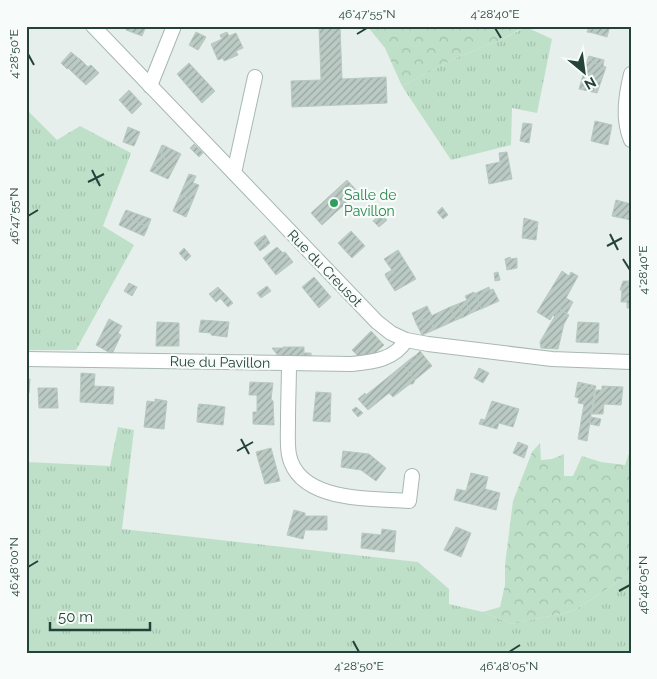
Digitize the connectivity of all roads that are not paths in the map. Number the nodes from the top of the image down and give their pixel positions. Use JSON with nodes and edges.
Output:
{"nodes":[{"id":1,"x":93,"y":26,"type":"edge"},
{"id":2,"x":174,"y":26,"type":"edge"},
{"id":3,"x":631,"y":74,"type":"edge"},
{"id":4,"x":255,"y":76,"type":"dead end"},
{"id":5,"x":150,"y":86,"type":"junction"},
{"id":6,"x":631,"y":140,"type":"edge"},
{"id":7,"x":234,"y":173,"type":"junction"},
{"id":8,"x":406,"y":340,"type":"junction"},
{"id":9,"x":26,"y":359,"type":"edge"},
{"id":10,"x":631,"y":362,"type":"edge"},
{"id":11,"x":289,"y":363,"type":"junction"},
{"id":12,"x":412,"y":476,"type":"dead end"}],
"edges":[{"from":1,"to":5,"type":"street","name":"Rue du Creusot"},
{"from":2,"to":5,"type":"street"},
{"from":3,"to":6,"type":"street"},
{"from":4,"to":7,"type":"street"},
{"from":5,"to":7,"type":"street","name":"Rue du Creusot"},
{"from":7,"to":8,"type":"street","name":"Rue du Creusot"},
{"from":8,"to":10,"type":"street","name":"Rue du Creusot"},
{"from":8,"to":11,"type":"street","name":"Rue du Pavillon"},
{"from":9,"to":11,"type":"street","name":"Rue du Pavillon"},
{"from":11,"to":12,"type":"street"}]}
